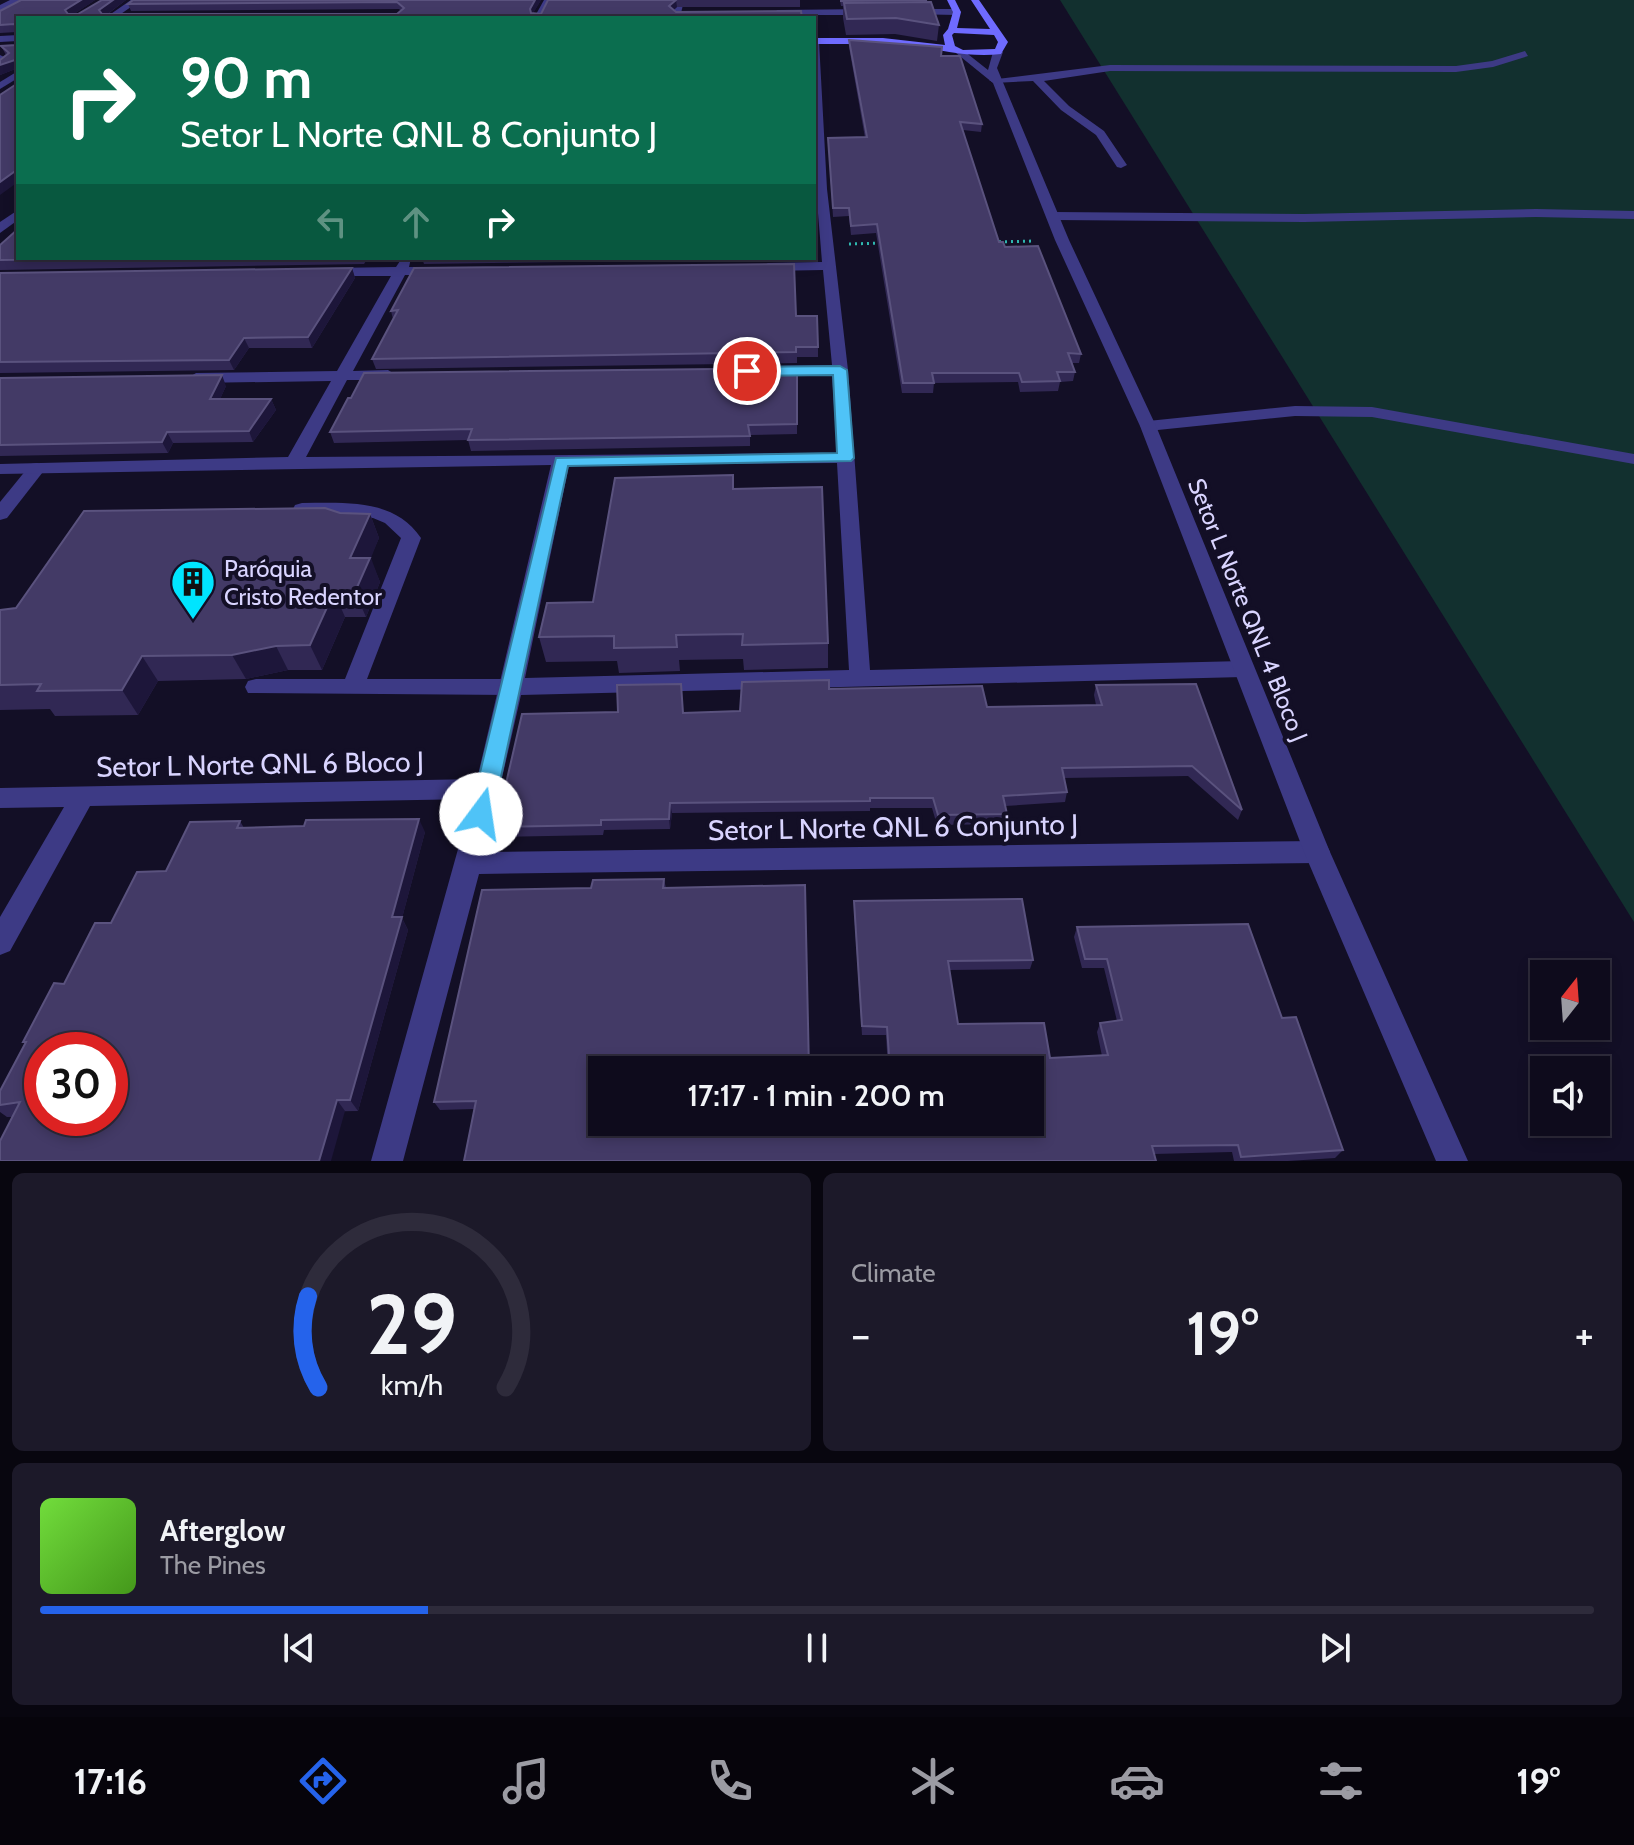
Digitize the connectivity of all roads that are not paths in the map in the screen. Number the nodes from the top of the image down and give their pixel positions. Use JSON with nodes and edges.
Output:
{"nodes":[{"id":1,"x":16,"y":0,"type":"edge"},
{"id":2,"x":137,"y":0,"type":"edge"},
{"id":3,"x":680,"y":0,"type":"edge"},
{"id":4,"x":951,"y":0,"type":"edge"},
{"id":5,"x":975,"y":0,"type":"edge"},
{"id":6,"x":0,"y":8,"type":"edge"},
{"id":7,"x":879,"y":12,"type":"edge"},
{"id":8,"x":895,"y":12,"type":"edge"},
{"id":9,"x":957,"y":12,"type":"junction"},
{"id":10,"x":692,"y":13,"type":"edge"},
{"id":11,"x":770,"y":13,"type":"edge"},
{"id":12,"x":113,"y":16,"type":"edge"},
{"id":13,"x":676,"y":16,"type":"edge"},
{"id":14,"x":949,"y":32,"type":"junction"},
{"id":15,"x":994,"y":32,"type":"junction"},
{"id":16,"x":816,"y":41,"type":"edge"},
{"id":17,"x":883,"y":41,"type":"junction"},
{"id":18,"x":956,"y":51,"type":"junction"},
{"id":19,"x":998,"y":52,"type":"junction"},
{"id":20,"x":1525,"y":54,"type":"dead end"},
{"id":21,"x":0,"y":58,"type":"edge"},
{"id":22,"x":0,"y":65,"type":"edge"},
{"id":23,"x":1035,"y":78,"type":"junction"},
{"id":24,"x":994,"y":80,"type":"junction"},
{"id":25,"x":816,"y":127,"type":"edge"},
{"id":26,"x":1121,"y":165,"type":"dead end"},
{"id":27,"x":818,"y":189,"type":"edge"},
{"id":28,"x":1634,"y":215,"type":"edge"},
{"id":29,"x":16,"y":216,"type":"edge"},
{"id":30,"x":1054,"y":216,"type":"junction"},
{"id":31,"x":0,"y":229,"type":"edge"},
{"id":32,"x":404,"y":265,"type":"edge"},
{"id":33,"x":830,"y":266,"type":"junction"},
{"id":34,"x":750,"y":267,"type":"edge"},
{"id":35,"x":448,"y":271,"type":"edge"},
{"id":36,"x":313,"y":273,"type":"edge"},
{"id":37,"x":840,"y":370,"type":"junction"},
{"id":38,"x":762,"y":371,"type":"edge"},
{"id":39,"x":343,"y":375,"type":"junction"},
{"id":40,"x":405,"y":375,"type":"edge"},
{"id":41,"x":171,"y":378,"type":"edge"},
{"id":42,"x":1148,"y":426,"type":"junction"},
{"id":43,"x":846,"y":458,"type":"junction"},
{"id":44,"x":1634,"y":459,"type":"edge"},
{"id":45,"x":561,"y":461,"type":"junction"},
{"id":46,"x":294,"y":462,"type":"junction"},
{"id":47,"x":37,"y":468,"type":"junction"},
{"id":48,"x":0,"y":469,"type":"edge"},
{"id":49,"x":280,"y":510,"type":"edge"},
{"id":50,"x":0,"y":514,"type":"edge"},
{"id":51,"x":1243,"y":669,"type":"junction"},
{"id":52,"x":860,"y":678,"type":"junction"},
{"id":53,"x":256,"y":687,"type":"dead end"},
{"id":54,"x":353,"y":687,"type":"junction"},
{"id":55,"x":512,"y":687,"type":"junction"},
{"id":56,"x":487,"y":789,"type":"junction"},
{"id":57,"x":83,"y":797,"type":"junction"},
{"id":58,"x":0,"y":798,"type":"edge"},
{"id":59,"x":1317,"y":852,"type":"junction"},
{"id":60,"x":469,"y":863,"type":"junction"},
{"id":61,"x":0,"y":942,"type":"edge"},
{"id":62,"x":387,"y":1161,"type":"edge"},
{"id":63,"x":1452,"y":1161,"type":"edge"}],
"edges":[{"from":1,"to":6,"type":"street"},
{"from":2,"to":12,"type":"street"},
{"from":3,"to":13,"type":"street"},
{"from":4,"to":9,"type":"main road"},
{"from":5,"to":15,"type":"main road"},
{"from":7,"to":11,"type":"street"},
{"from":8,"to":9,"type":"street"},
{"from":9,"to":14,"type":"main road"},
{"from":10,"to":13,"type":"street"},
{"from":14,"to":15,"type":"main road"},
{"from":14,"to":17,"type":"main road"},
{"from":14,"to":18,"type":"main road"},
{"from":15,"to":19,"type":"main road"},
{"from":16,"to":17,"type":"main road"},
{"from":17,"to":18,"type":"main road"},
{"from":18,"to":19,"type":"main road"},
{"from":18,"to":24,"type":"street"},
{"from":19,"to":24,"type":"street"},
{"from":20,"to":23,"type":"street"},
{"from":21,"to":22,"type":"street"},
{"from":23,"to":24,"type":"street"},
{"from":23,"to":26,"type":"street"},
{"from":24,"to":30,"type":"street","name":"Setor L Norte QNL 4 Bloco J"},
{"from":25,"to":27,"type":"street"},
{"from":27,"to":33,"type":"street"},
{"from":28,"to":30,"type":"street"},
{"from":29,"to":31,"type":"street"},
{"from":30,"to":42,"type":"street","name":"Setor L Norte QNL 4 Bloco J"},
{"from":32,"to":35,"type":"street"},
{"from":32,"to":36,"type":"street"},
{"from":32,"to":39,"type":"street"},
{"from":33,"to":34,"type":"street"},
{"from":33,"to":37,"type":"street"},
{"from":37,"to":38,"type":"street"},
{"from":37,"to":43,"type":"street"},
{"from":39,"to":40,"type":"street"},
{"from":39,"to":41,"type":"street"},
{"from":39,"to":46,"type":"street"},
{"from":42,"to":44,"type":"street"},
{"from":42,"to":51,"type":"street","name":"Setor L Norte QNL 4 Bloco J"},
{"from":43,"to":45,"type":"street"},
{"from":43,"to":52,"type":"street"},
{"from":45,"to":46,"type":"street"},
{"from":45,"to":55,"type":"street"},
{"from":46,"to":47,"type":"street"},
{"from":47,"to":48,"type":"street"},
{"from":47,"to":50,"type":"street"},
{"from":49,"to":54,"type":"street"},
{"from":51,"to":52,"type":"street"},
{"from":51,"to":59,"type":"street","name":"Setor L Norte QNL 4 Bloco J"},
{"from":52,"to":55,"type":"street"},
{"from":53,"to":54,"type":"street"},
{"from":54,"to":55,"type":"street"},
{"from":55,"to":56,"type":"street"},
{"from":56,"to":57,"type":"street","name":"Setor L Norte QNL 6 Bloco J"},
{"from":56,"to":60,"type":"street"},
{"from":57,"to":58,"type":"street","name":"Setor L Norte QNL 6 Bloco J"},
{"from":57,"to":61,"type":"street"},
{"from":59,"to":60,"type":"street","name":"Setor L Norte QNL 6 Conjunto J"},
{"from":59,"to":63,"type":"street","name":"Setor L Norte QNL 4 Bloco J"},
{"from":60,"to":62,"type":"street"}]}
